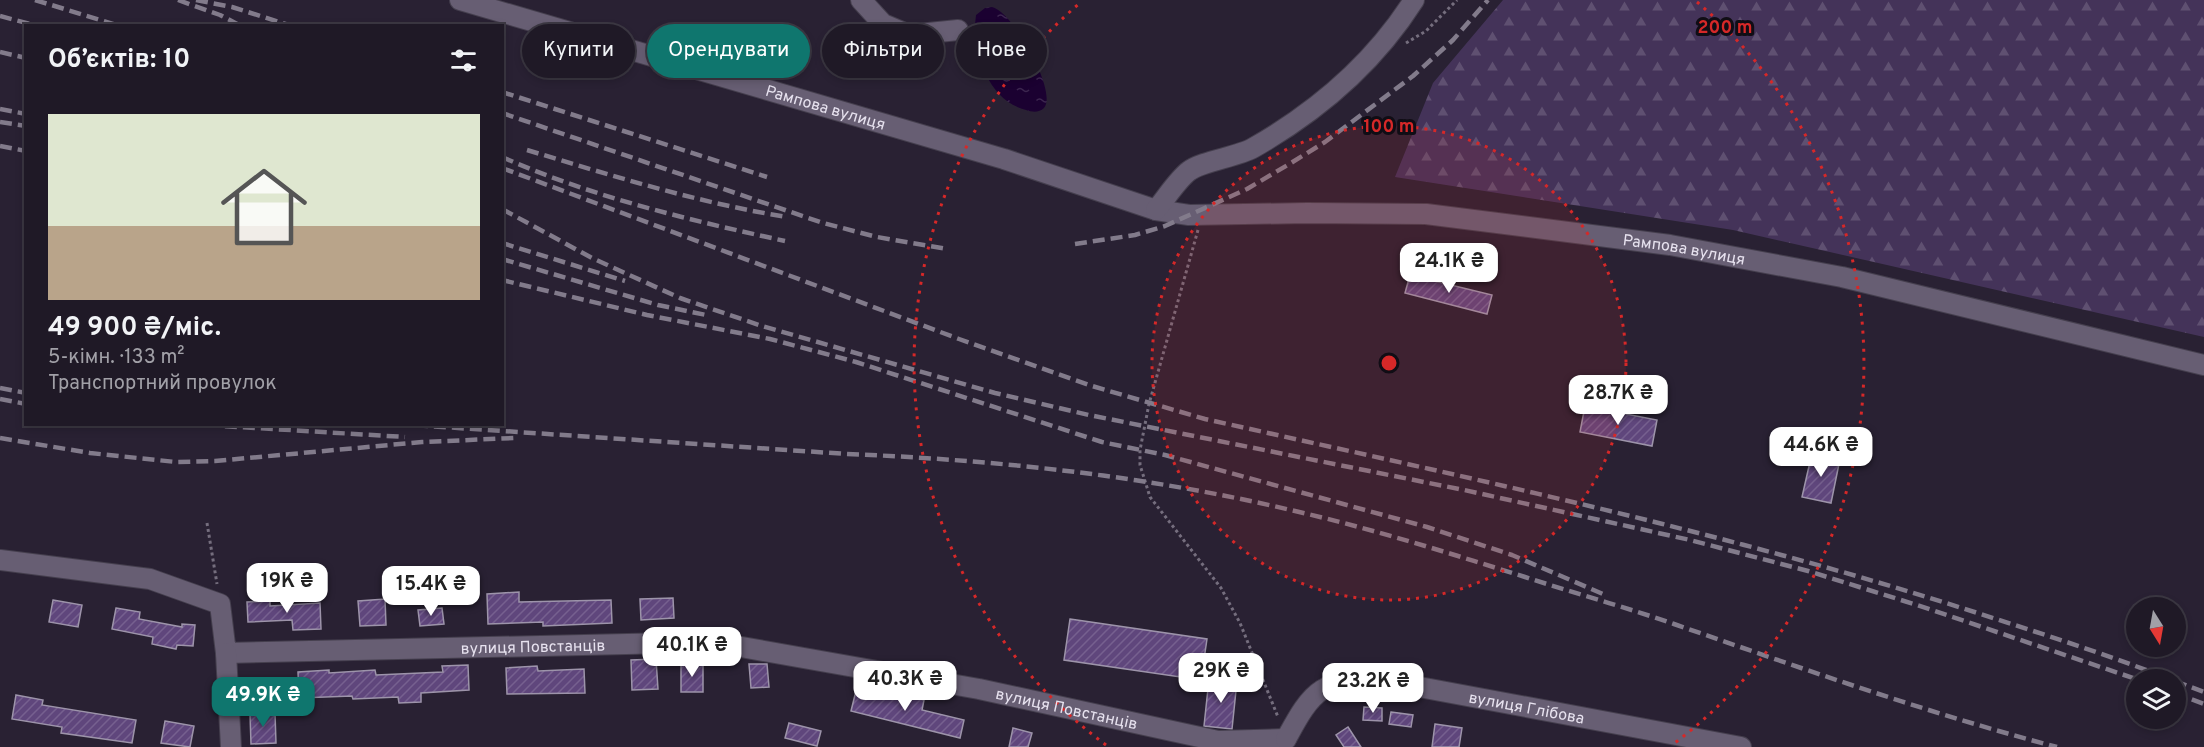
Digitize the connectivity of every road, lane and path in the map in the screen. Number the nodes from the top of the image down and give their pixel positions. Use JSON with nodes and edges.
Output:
{"nodes":[{"id":1,"x":460,"y":0,"type":"edge"},
{"id":2,"x":861,"y":0,"type":"edge"},
{"id":3,"x":1414,"y":0,"type":"edge"},
{"id":4,"x":1457,"y":0,"type":"edge"},
{"id":5,"x":956,"y":30,"type":"edge"},
{"id":6,"x":1397,"y":46,"type":"dead end"},
{"id":7,"x":1156,"y":210,"type":"junction"},
{"id":8,"x":1189,"y":215,"type":"junction"},
{"id":9,"x":2204,"y":365,"type":"edge"},
{"id":10,"x":207,"y":523,"type":"dead end"},
{"id":11,"x":0,"y":560,"type":"edge"},
{"id":12,"x":220,"y":604,"type":"junction"},
{"id":13,"x":226,"y":653,"type":"junction"},
{"id":14,"x":1290,"y":743,"type":"edge"},
{"id":15,"x":1728,"y":746,"type":"edge"},
{"id":16,"x":231,"y":747,"type":"edge"}],
"edges":[{"from":1,"to":7,"type":"street","name":"Рампова вулиця"},
{"from":2,"to":5,"type":"street"},
{"from":3,"to":7,"type":"street"},
{"from":4,"to":6,"type":"path"},
{"from":7,"to":8,"type":"street","name":"Рампова вулиця"},
{"from":8,"to":9,"type":"street","name":"Рампова вулиця"},
{"from":8,"to":14,"type":"path"},
{"from":10,"to":12,"type":"path"},
{"from":11,"to":12,"type":"street"},
{"from":12,"to":13,"type":"street"},
{"from":13,"to":14,"type":"street","name":"вулиця Повстанців"},
{"from":13,"to":16,"type":"street"},
{"from":14,"to":15,"type":"street","name":"вулиця Глібова"}]}
